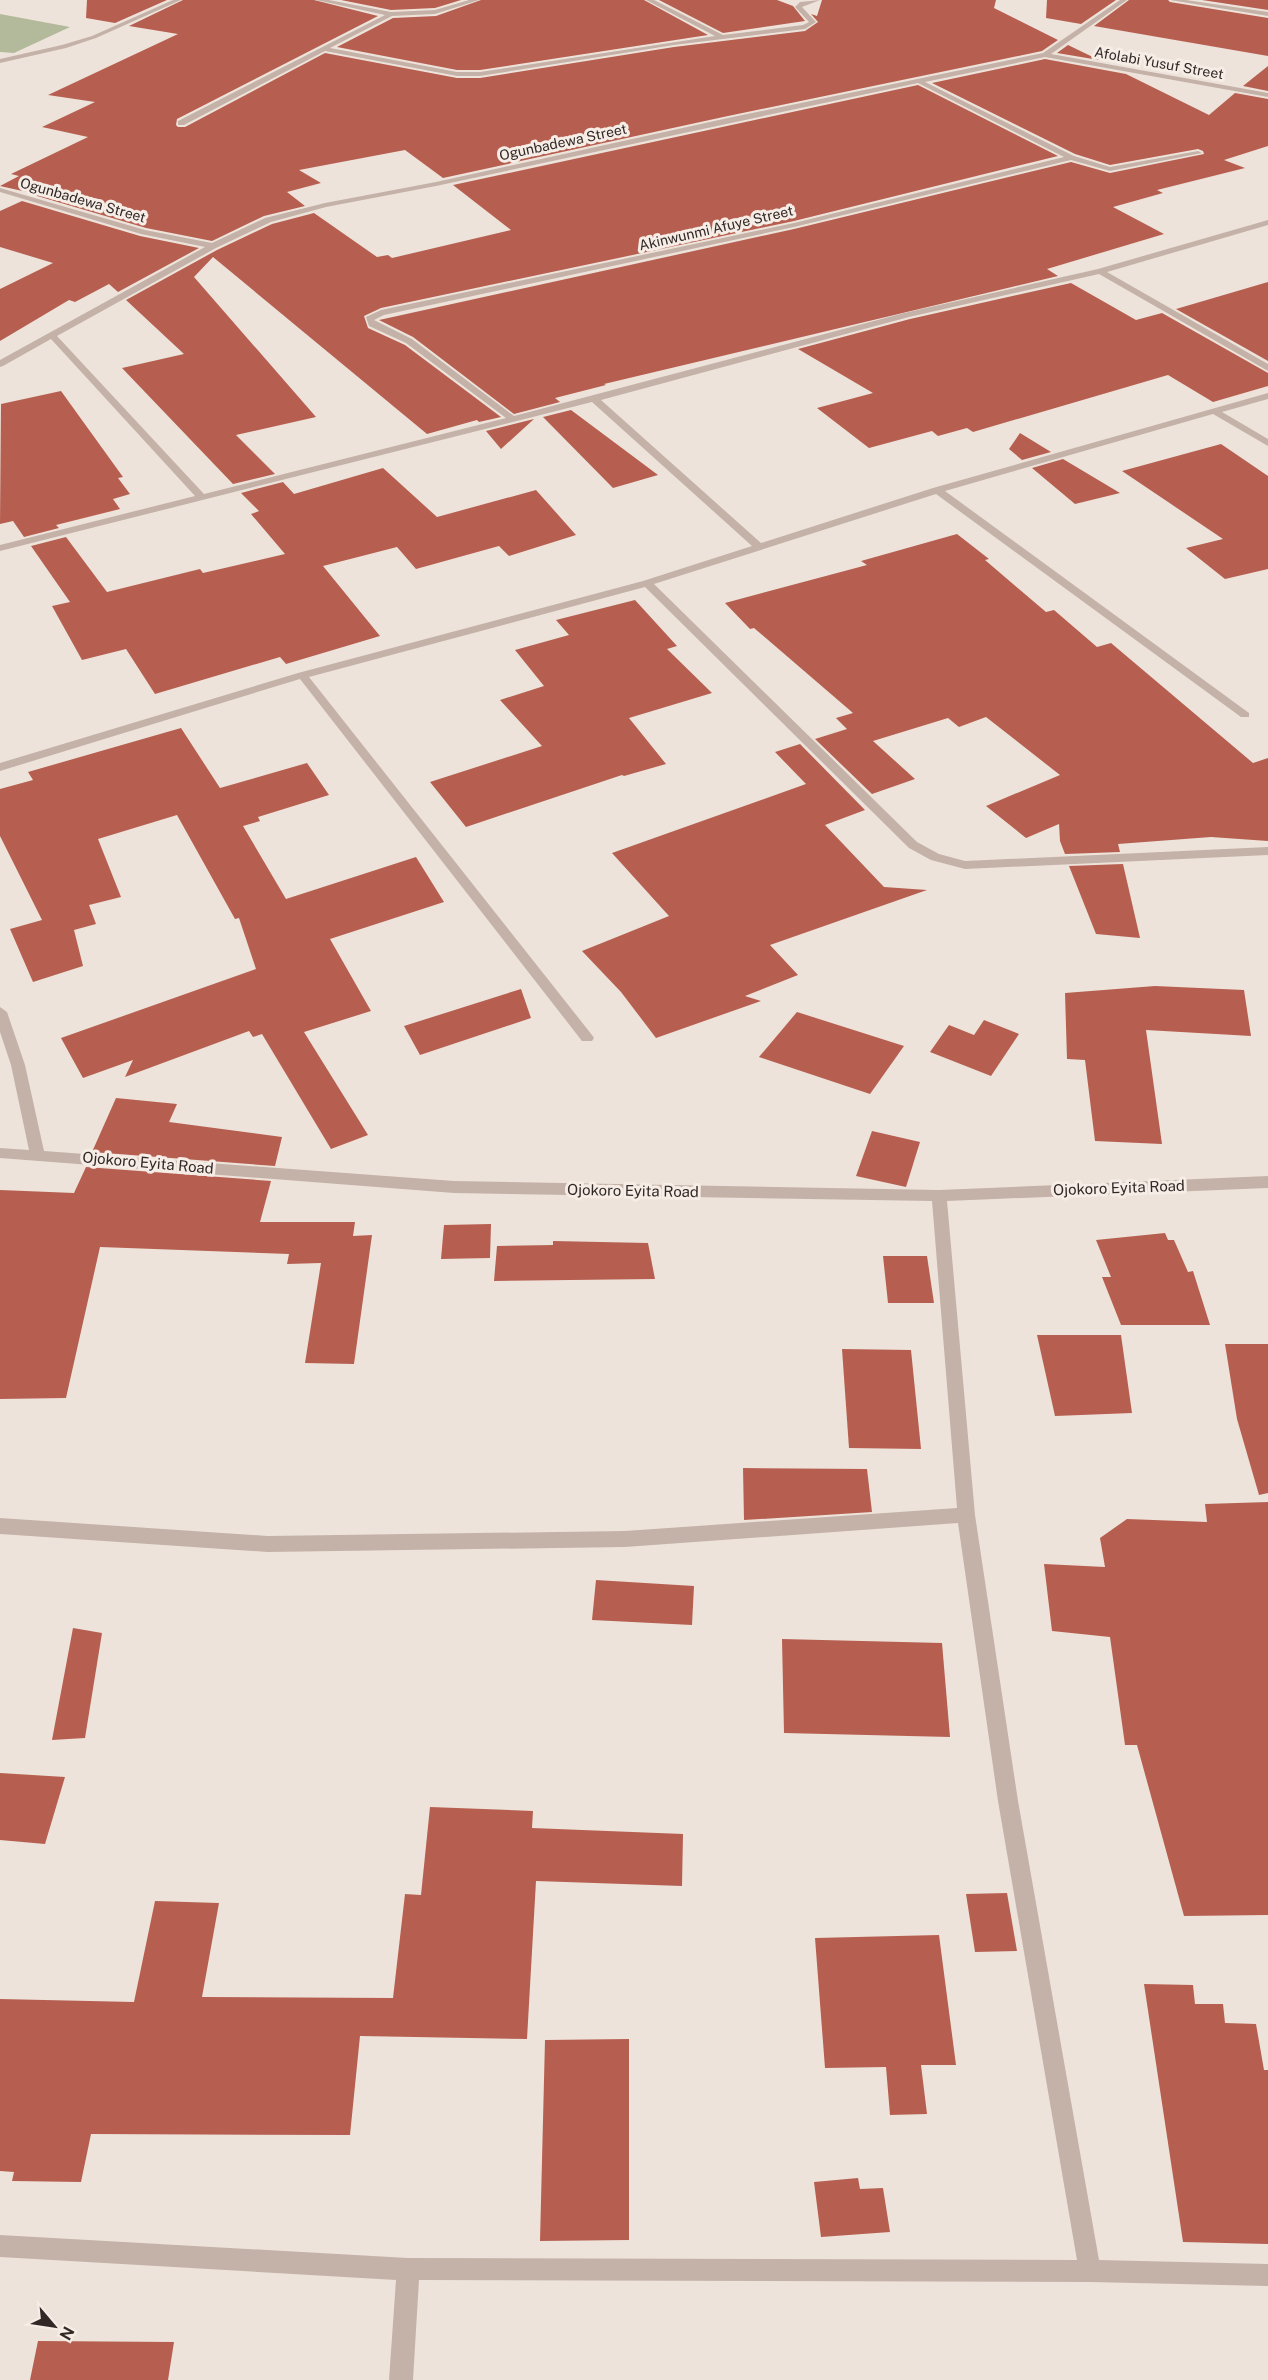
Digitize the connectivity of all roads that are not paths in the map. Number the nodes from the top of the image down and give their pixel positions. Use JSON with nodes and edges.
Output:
{"nodes":[{"id":1,"x":178,"y":0,"type":"edge"},
{"id":2,"x":319,"y":0,"type":"edge"},
{"id":3,"x":476,"y":0,"type":"edge"},
{"id":4,"x":649,"y":0,"type":"edge"},
{"id":5,"x":817,"y":0,"type":"edge"},
{"id":6,"x":1110,"y":0,"type":"edge"},
{"id":7,"x":1173,"y":0,"type":"edge"},
{"id":8,"x":1123,"y":1,"type":"edge"},
{"id":9,"x":391,"y":14,"type":"junction"},
{"id":10,"x":1268,"y":15,"type":"edge"},
{"id":11,"x":722,"y":37,"type":"junction"},
{"id":12,"x":324,"y":50,"type":"junction"},
{"id":13,"x":1045,"y":55,"type":"junction"},
{"id":14,"x":0,"y":61,"type":"edge"},
{"id":15,"x":919,"y":81,"type":"junction"},
{"id":16,"x":1268,"y":95,"type":"edge"},
{"id":17,"x":181,"y":123,"type":"dead end"},
{"id":18,"x":1198,"y":153,"type":"dead end"},
{"id":19,"x":1071,"y":158,"type":"junction"},
{"id":20,"x":0,"y":190,"type":"edge"},
{"id":21,"x":1268,"y":222,"type":"edge"},
{"id":22,"x":213,"y":246,"type":"junction"},
{"id":23,"x":1100,"y":271,"type":"junction"},
{"id":24,"x":52,"y":335,"type":"junction"},
{"id":25,"x":0,"y":364,"type":"edge"},
{"id":26,"x":1268,"y":368,"type":"edge"},
{"id":27,"x":1268,"y":396,"type":"edge"},
{"id":28,"x":594,"y":399,"type":"junction"},
{"id":29,"x":1216,"y":412,"type":"junction"},
{"id":30,"x":511,"y":418,"type":"junction"},
{"id":31,"x":1268,"y":443,"type":"edge"},
{"id":32,"x":937,"y":490,"type":"junction"},
{"id":33,"x":201,"y":497,"type":"junction"},
{"id":34,"x":0,"y":548,"type":"edge"},
{"id":35,"x":760,"y":548,"type":"junction"},
{"id":36,"x":647,"y":583,"type":"junction"},
{"id":37,"x":302,"y":675,"type":"junction"},
{"id":38,"x":1245,"y":715,"type":"dead end"},
{"id":39,"x":0,"y":767,"type":"edge"},
{"id":40,"x":1268,"y":851,"type":"edge"},
{"id":41,"x":0,"y":1012,"type":"edge"},
{"id":42,"x":587,"y":1038,"type":"dead end"},
{"id":43,"x":0,"y":1153,"type":"edge"},
{"id":44,"x":37,"y":1154,"type":"junction"},
{"id":45,"x":1268,"y":1182,"type":"edge"},
{"id":46,"x":939,"y":1196,"type":"junction"},
{"id":47,"x":966,"y":1515,"type":"junction"},
{"id":48,"x":0,"y":1526,"type":"edge"},
{"id":49,"x":0,"y":2246,"type":"edge"},
{"id":50,"x":408,"y":2269,"type":"junction"},
{"id":51,"x":1090,"y":2271,"type":"junction"},
{"id":52,"x":1268,"y":2275,"type":"edge"},
{"id":53,"x":401,"y":2380,"type":"edge"}],
"edges":[{"from":1,"to":14,"type":"street"},
{"from":2,"to":9,"type":"street"},
{"from":3,"to":9,"type":"street"},
{"from":4,"to":11,"type":"street"},
{"from":5,"to":11,"type":"street"},
{"from":6,"to":8,"type":"street"},
{"from":7,"to":10,"type":"street"},
{"from":8,"to":13,"type":"street","name":"Ogunbadewa Street"},
{"from":9,"to":12,"type":"street"},
{"from":11,"to":12,"type":"street"},
{"from":12,"to":17,"type":"street"},
{"from":13,"to":15,"type":"street","name":"Ogunbadewa Street"},
{"from":13,"to":16,"type":"street","name":"Afolabi Yusuf Street"},
{"from":15,"to":19,"type":"street"},
{"from":15,"to":22,"type":"street","name":"Ogunbadewa Street"},
{"from":18,"to":19,"type":"street"},
{"from":19,"to":30,"type":"street","name":"Akinwunmi Afuye Street"},
{"from":20,"to":22,"type":"street","name":"Ogunbadewa Street"},
{"from":21,"to":23,"type":"street"},
{"from":22,"to":24,"type":"street"},
{"from":23,"to":26,"type":"street"},
{"from":23,"to":28,"type":"street"},
{"from":24,"to":25,"type":"street"},
{"from":24,"to":33,"type":"street"},
{"from":27,"to":29,"type":"street"},
{"from":28,"to":30,"type":"street"},
{"from":28,"to":35,"type":"street"},
{"from":29,"to":31,"type":"street"},
{"from":29,"to":32,"type":"street"},
{"from":30,"to":33,"type":"street"},
{"from":32,"to":35,"type":"street"},
{"from":32,"to":38,"type":"street"},
{"from":33,"to":34,"type":"street"},
{"from":35,"to":36,"type":"street"},
{"from":36,"to":37,"type":"street"},
{"from":36,"to":40,"type":"street"},
{"from":37,"to":39,"type":"street"},
{"from":37,"to":42,"type":"street"},
{"from":41,"to":44,"type":"street"},
{"from":43,"to":44,"type":"street","name":"Ojokoro Eyita Road"},
{"from":44,"to":46,"type":"street","name":"Ojokoro Eyita Road"},
{"from":45,"to":46,"type":"street","name":"Ojokoro Eyita Road"},
{"from":46,"to":47,"type":"street"},
{"from":47,"to":48,"type":"street"},
{"from":47,"to":51,"type":"street"},
{"from":49,"to":50,"type":"street"},
{"from":50,"to":51,"type":"street"},
{"from":50,"to":53,"type":"street"},
{"from":51,"to":52,"type":"street"}]}
